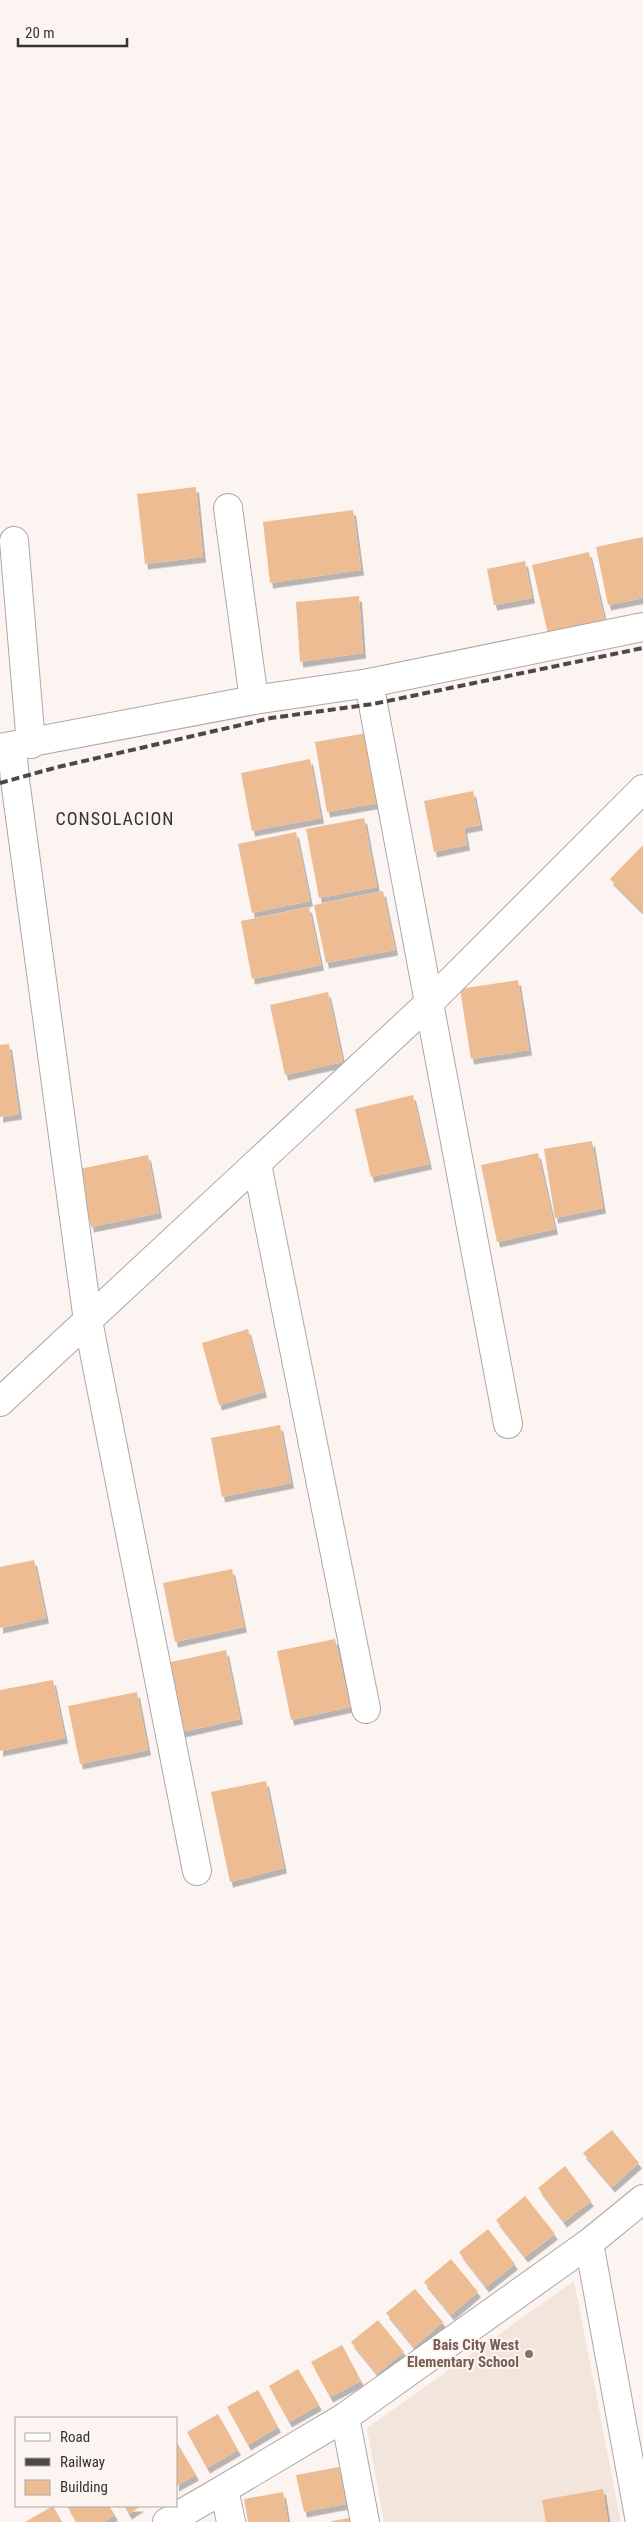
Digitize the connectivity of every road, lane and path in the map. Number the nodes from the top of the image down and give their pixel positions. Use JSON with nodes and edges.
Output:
{"nodes":[{"id":1,"x":228,"y":508,"type":"dead end"},
{"id":2,"x":14,"y":541,"type":"dead end"},
{"id":3,"x":643,"y":627,"type":"edge"},
{"id":4,"x":369,"y":683,"type":"junction"},
{"id":5,"x":254,"y":700,"type":"junction"},
{"id":6,"x":14,"y":746,"type":"edge"},
{"id":7,"x":643,"y":789,"type":"edge"},
{"id":8,"x":429,"y":1002,"type":"junction"},
{"id":9,"x":257,"y":1164,"type":"junction"},
{"id":10,"x":88,"y":1321,"type":"junction"},
{"id":11,"x":0,"y":1402,"type":"edge"},
{"id":12,"x":508,"y":1424,"type":"dead end"},
{"id":13,"x":366,"y":1709,"type":"dead end"},
{"id":14,"x":197,"y":1871,"type":"dead end"},
{"id":15,"x":643,"y":2200,"type":"edge"},
{"id":16,"x":589,"y":2243,"type":"junction"},
{"id":17,"x":346,"y":2417,"type":"junction"},
{"id":18,"x":224,"y":2489,"type":"junction"},
{"id":19,"x":167,"y":2522,"type":"edge"},
{"id":20,"x":231,"y":2522,"type":"edge"},
{"id":21,"x":365,"y":2522,"type":"edge"},
{"id":22,"x":640,"y":2522,"type":"edge"}],
"edges":[{"from":1,"to":5,"type":"street"},
{"from":2,"to":6,"type":"street"},
{"from":3,"to":4,"type":"street"},
{"from":4,"to":5,"type":"street"},
{"from":4,"to":8,"type":"street"},
{"from":5,"to":6,"type":"street"},
{"from":6,"to":10,"type":"street"},
{"from":7,"to":8,"type":"street"},
{"from":8,"to":9,"type":"street"},
{"from":8,"to":12,"type":"street"},
{"from":9,"to":10,"type":"street"},
{"from":9,"to":13,"type":"street"},
{"from":10,"to":11,"type":"street"},
{"from":10,"to":14,"type":"street"},
{"from":15,"to":16,"type":"street"},
{"from":16,"to":17,"type":"street"},
{"from":16,"to":22,"type":"street"},
{"from":17,"to":18,"type":"street"},
{"from":17,"to":21,"type":"street"},
{"from":18,"to":19,"type":"street"},
{"from":18,"to":20,"type":"street"}]}
